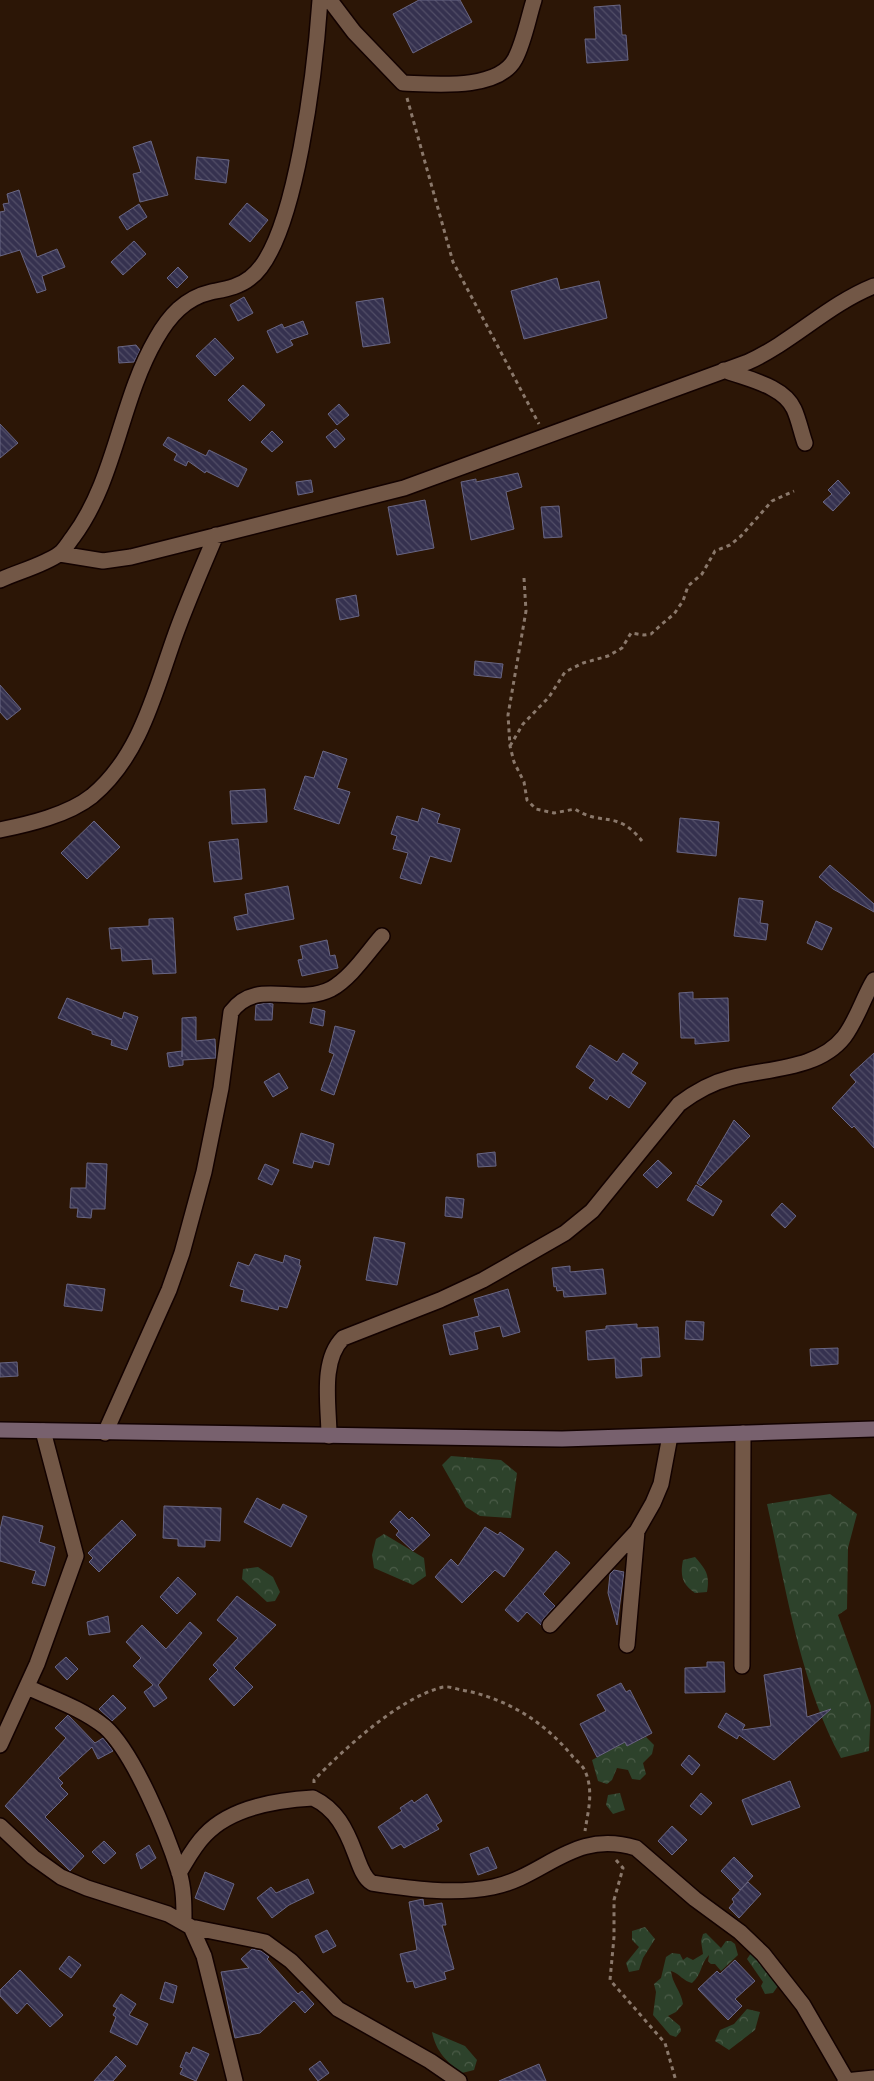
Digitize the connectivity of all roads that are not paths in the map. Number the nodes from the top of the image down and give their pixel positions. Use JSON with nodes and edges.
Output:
{"nodes":[{"id":1,"x":534,"y":0,"type":"edge"},
{"id":2,"x":325,"y":1,"type":"edge"},
{"id":3,"x":874,"y":286,"type":"edge"},
{"id":4,"x":724,"y":370,"type":"junction"},
{"id":5,"x":805,"y":443,"type":"dead end"},
{"id":6,"x":216,"y":535,"type":"junction"},
{"id":7,"x":60,"y":554,"type":"junction"},
{"id":8,"x":0,"y":580,"type":"edge"},
{"id":9,"x":0,"y":830,"type":"edge"},
{"id":10,"x":382,"y":936,"type":"dead end"},
{"id":11,"x":874,"y":980,"type":"edge"},
{"id":12,"x":874,"y":1429,"type":"edge"},
{"id":13,"x":0,"y":1430,"type":"edge"},
{"id":14,"x":43,"y":1431,"type":"junction"},
{"id":15,"x":105,"y":1432,"type":"junction"},
{"id":16,"x":743,"y":1433,"type":"junction"},
{"id":17,"x":329,"y":1436,"type":"junction"},
{"id":18,"x":670,"y":1436,"type":"junction"},
{"id":19,"x":637,"y":1531,"type":"junction"},
{"id":20,"x":550,"y":1625,"type":"dead end"},
{"id":21,"x":627,"y":1645,"type":"dead end"},
{"id":22,"x":742,"y":1666,"type":"dead end"},
{"id":23,"x":27,"y":1687,"type":"junction"},
{"id":24,"x":0,"y":1744,"type":"edge"},
{"id":25,"x":0,"y":1826,"type":"edge"},
{"id":26,"x":179,"y":1873,"type":"junction"},
{"id":27,"x":187,"y":1924,"type":"junction"},
{"id":28,"x":874,"y":2078,"type":"edge"},
{"id":29,"x":235,"y":2081,"type":"edge"},
{"id":30,"x":458,"y":2081,"type":"edge"},
{"id":31,"x":846,"y":2081,"type":"edge"}],
"edges":[{"from":1,"to":2,"type":"street"},
{"from":2,"to":7,"type":"street"},
{"from":3,"to":4,"type":"street"},
{"from":4,"to":5,"type":"street"},
{"from":4,"to":6,"type":"street"},
{"from":6,"to":7,"type":"street"},
{"from":6,"to":9,"type":"street"},
{"from":7,"to":8,"type":"street"},
{"from":10,"to":15,"type":"street"},
{"from":11,"to":17,"type":"street"},
{"from":12,"to":16,"type":"main road"},
{"from":13,"to":14,"type":"main road"},
{"from":14,"to":15,"type":"main road"},
{"from":14,"to":23,"type":"street"},
{"from":15,"to":17,"type":"main road"},
{"from":16,"to":18,"type":"main road"},
{"from":16,"to":22,"type":"street"},
{"from":17,"to":18,"type":"main road"},
{"from":18,"to":19,"type":"street"},
{"from":19,"to":20,"type":"street"},
{"from":19,"to":21,"type":"street"},
{"from":23,"to":24,"type":"street"},
{"from":23,"to":26,"type":"street"},
{"from":25,"to":27,"type":"street"},
{"from":26,"to":27,"type":"street"},
{"from":26,"to":31,"type":"street"},
{"from":27,"to":29,"type":"street"},
{"from":27,"to":30,"type":"street"},
{"from":28,"to":31,"type":"street"}]}
